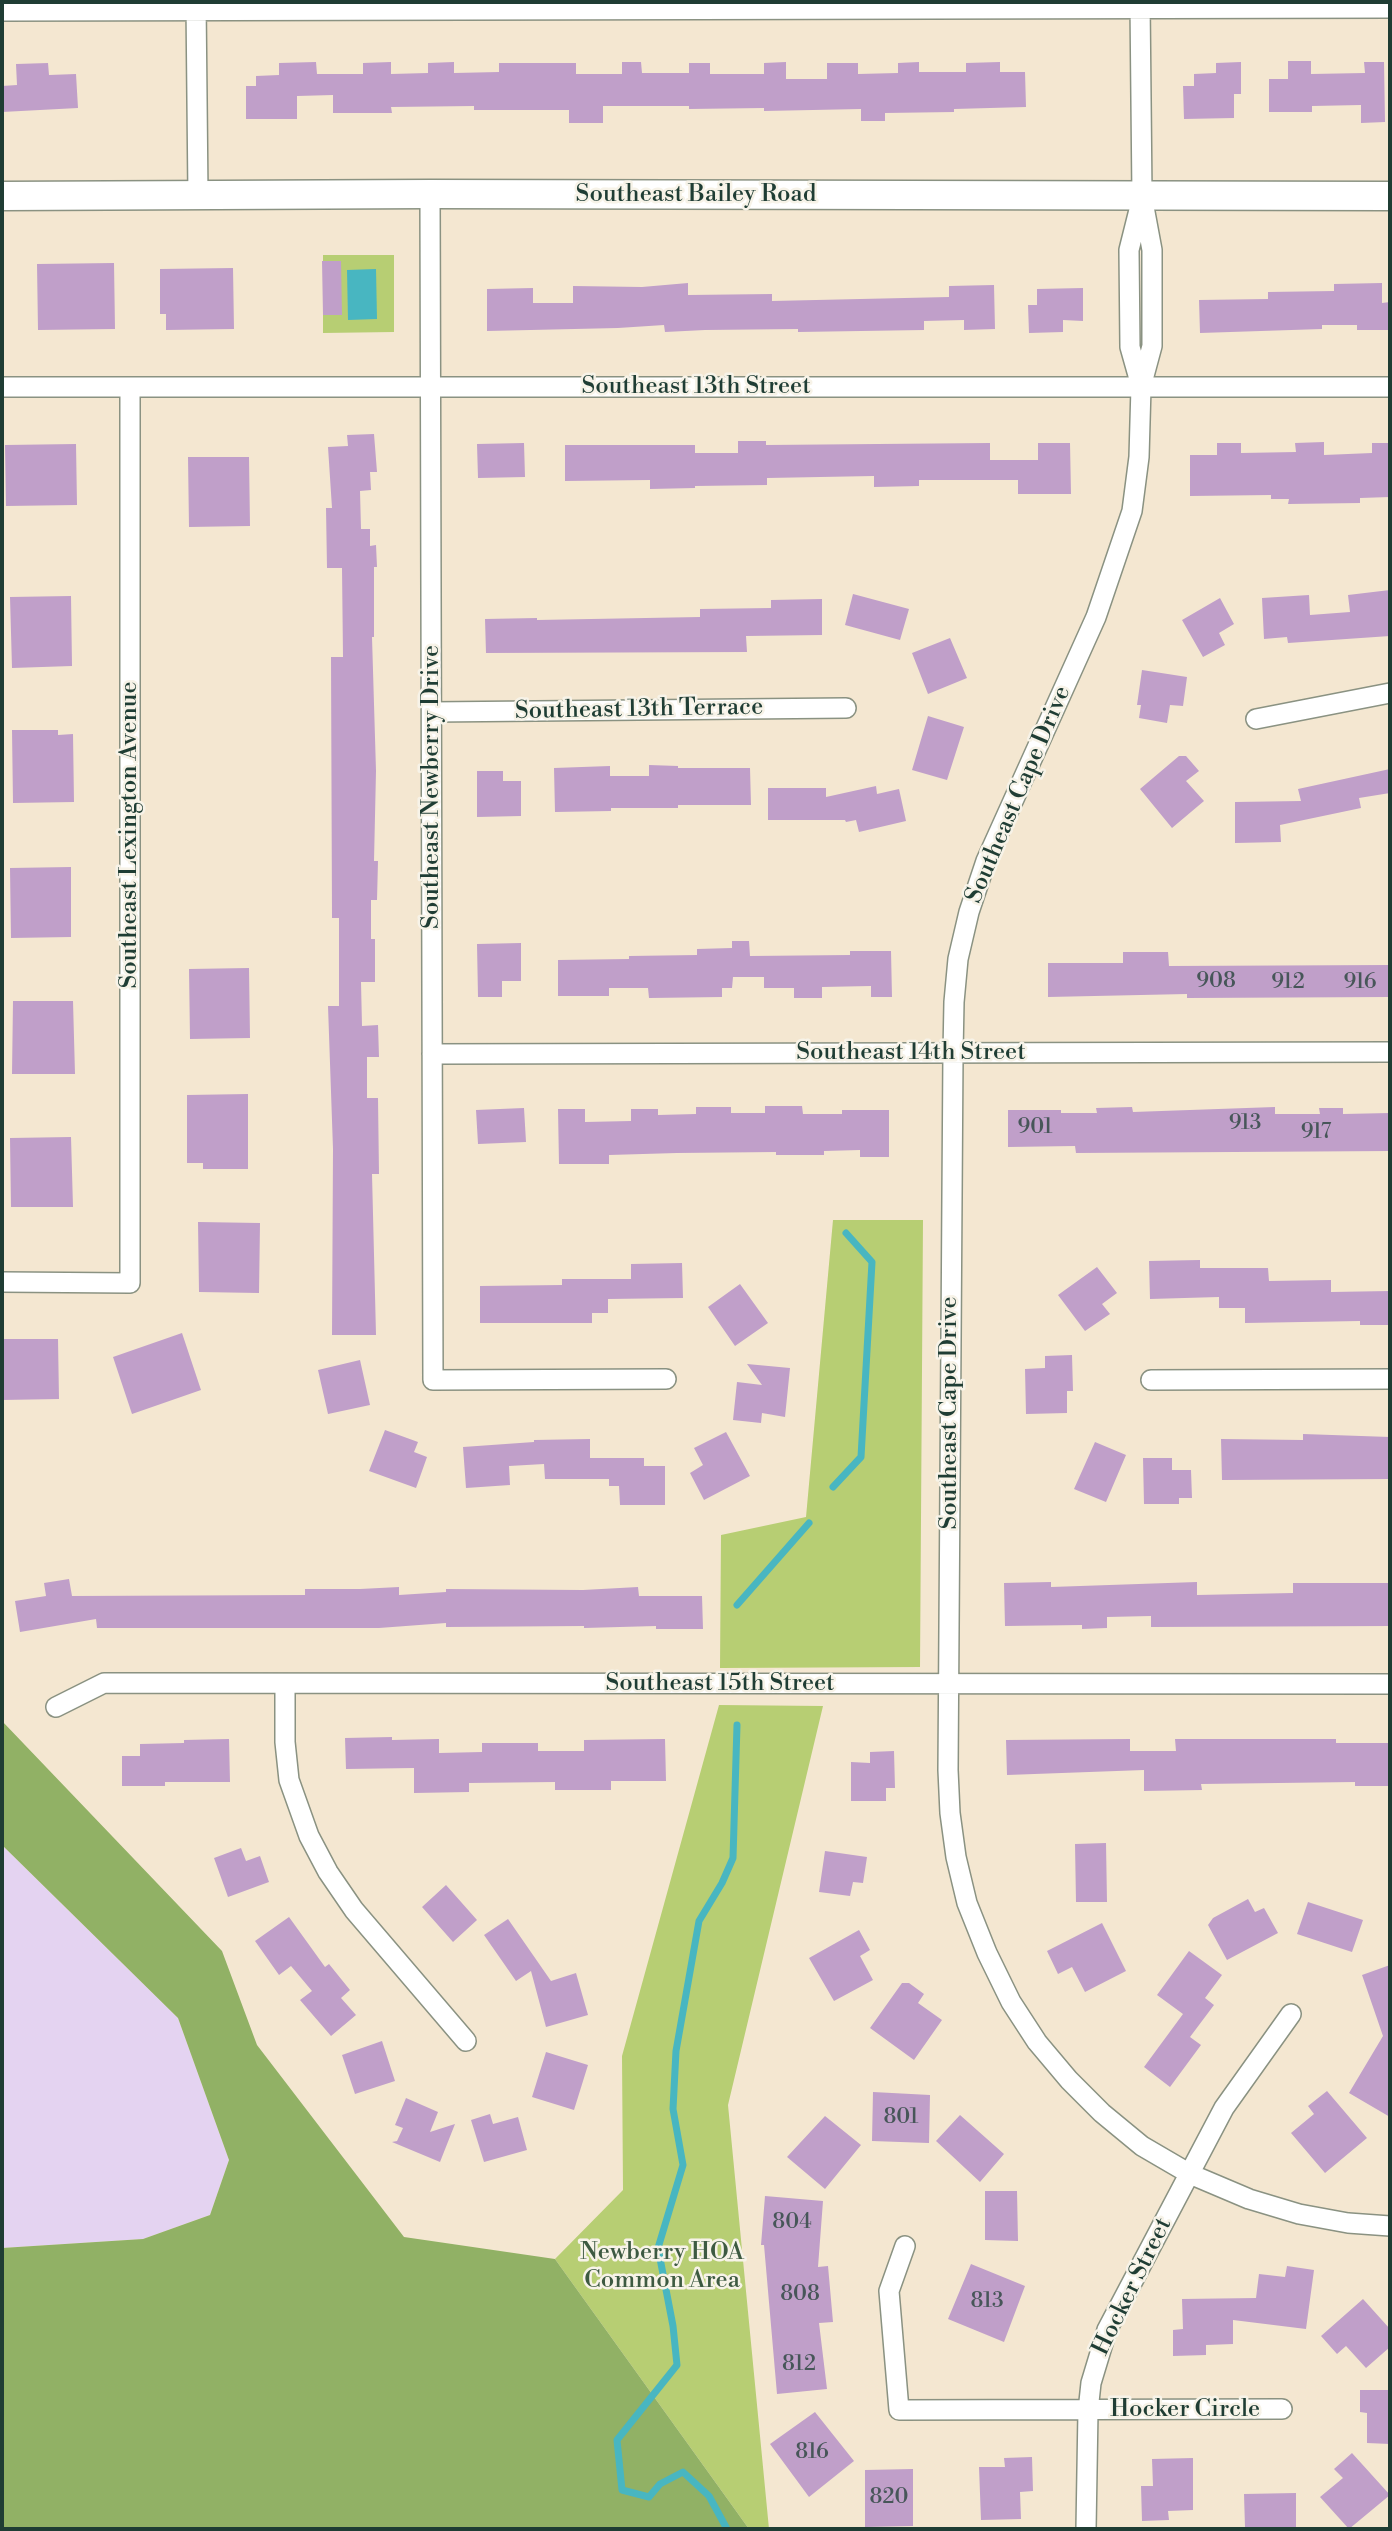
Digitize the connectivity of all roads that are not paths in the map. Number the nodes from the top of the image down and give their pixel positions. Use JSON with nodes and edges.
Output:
{"nodes":[{"id":1,"x":197,"y":5,"type":"edge"},
{"id":2,"x":518,"y":5,"type":"edge"},
{"id":3,"x":830,"y":5,"type":"edge"},
{"id":4,"x":1140,"y":5,"type":"edge"},
{"id":5,"x":1390,"y":8,"type":"edge"},
{"id":6,"x":2,"y":10,"type":"edge"},
{"id":7,"x":430,"y":194,"type":"junction"},
{"id":8,"x":198,"y":196,"type":"junction"},
{"id":9,"x":1142,"y":196,"type":"junction"},
{"id":10,"x":1390,"y":196,"type":"edge"},
{"id":11,"x":2,"y":197,"type":"edge"},
{"id":12,"x":2,"y":387,"type":"edge"},
{"id":13,"x":130,"y":387,"type":"junction"},
{"id":14,"x":431,"y":387,"type":"junction"},
{"id":15,"x":1141,"y":387,"type":"junction"},
{"id":16,"x":1390,"y":387,"type":"edge"},
{"id":17,"x":1390,"y":693,"type":"edge"},
{"id":18,"x":846,"y":708,"type":"dead end"},
{"id":19,"x":432,"y":712,"type":"junction"},
{"id":20,"x":1256,"y":719,"type":"dead end"},
{"id":21,"x":1390,"y":1052,"type":"edge"},
{"id":22,"x":953,"y":1053,"type":"junction"},
{"id":23,"x":432,"y":1054,"type":"junction"},
{"id":24,"x":2,"y":1282,"type":"edge"},
{"id":25,"x":666,"y":1379,"type":"dead end"},
{"id":26,"x":1390,"y":1379,"type":"edge"},
{"id":27,"x":1151,"y":1380,"type":"dead end"},
{"id":28,"x":285,"y":1684,"type":"junction"},
{"id":29,"x":948,"y":1684,"type":"junction"},
{"id":30,"x":1390,"y":1684,"type":"edge"},
{"id":31,"x":56,"y":1707,"type":"dead end"},
{"id":32,"x":1291,"y":2014,"type":"dead end"},
{"id":33,"x":466,"y":2041,"type":"dead end"},
{"id":34,"x":1190,"y":2174,"type":"junction"},
{"id":35,"x":1390,"y":2226,"type":"edge"},
{"id":36,"x":905,"y":2246,"type":"dead end"},
{"id":37,"x":1282,"y":2409,"type":"dead end"},
{"id":38,"x":1088,"y":2411,"type":"junction"},
{"id":39,"x":1086,"y":2529,"type":"edge"}],
"edges":[{"from":1,"to":2,"type":"street"},
{"from":1,"to":6,"type":"street"},
{"from":1,"to":8,"type":"street"},
{"from":2,"to":3,"type":"street"},
{"from":3,"to":4,"type":"street"},
{"from":4,"to":5,"type":"street"},
{"from":4,"to":9,"type":"street","name":"Southeast Cape Drive"},
{"from":7,"to":8,"type":"main road","name":"Southeast Bailey Road"},
{"from":7,"to":9,"type":"main road","name":"Southeast Bailey Road"},
{"from":7,"to":14,"type":"street","name":"Southeast Newberry Drive"},
{"from":8,"to":11,"type":"main road","name":"Southeast Bailey Road"},
{"from":9,"to":10,"type":"main road","name":"Southeast Bailey Road"},
{"from":9,"to":15,"type":"street","name":"Southeast Cape Drive"},
{"from":12,"to":13,"type":"street","name":"Southeast 13th Street"},
{"from":13,"to":14,"type":"street","name":"Southeast 13th Street"},
{"from":13,"to":24,"type":"street","name":"Southeast Lexington Avenue"},
{"from":14,"to":15,"type":"street","name":"Southeast 13th Street"},
{"from":14,"to":19,"type":"street","name":"Southeast Newberry Drive"},
{"from":15,"to":16,"type":"street","name":"Southeast 13th Street"},
{"from":15,"to":22,"type":"street","name":"Southeast Cape Drive"},
{"from":17,"to":20,"type":"street"},
{"from":18,"to":19,"type":"street","name":"Southeast 13th Terrace"},
{"from":19,"to":23,"type":"street","name":"Southeast Newberry Drive"},
{"from":21,"to":22,"type":"street","name":"Southeast 14th Street"},
{"from":22,"to":23,"type":"street","name":"Southeast 14th Street"},
{"from":22,"to":29,"type":"street","name":"Southeast Cape Drive"},
{"from":23,"to":25,"type":"street","name":"Southeast Newberry Drive"},
{"from":26,"to":27,"type":"street"},
{"from":28,"to":29,"type":"street","name":"Southeast 15th Street"},
{"from":28,"to":31,"type":"street","name":"Southeast 15th Street"},
{"from":28,"to":33,"type":"street"},
{"from":29,"to":30,"type":"street","name":"Southeast 15th Street"},
{"from":29,"to":34,"type":"street","name":"Southeast Cape Drive"},
{"from":32,"to":34,"type":"street","name":"Hocker Street"},
{"from":34,"to":35,"type":"street","name":"Southeast Cape Drive"},
{"from":34,"to":38,"type":"street","name":"Hocker Street"},
{"from":36,"to":38,"type":"street","name":"Hocker Circle"},
{"from":37,"to":38,"type":"street","name":"Hocker Circle"},
{"from":38,"to":39,"type":"street","name":"Hocker Street"}]}
